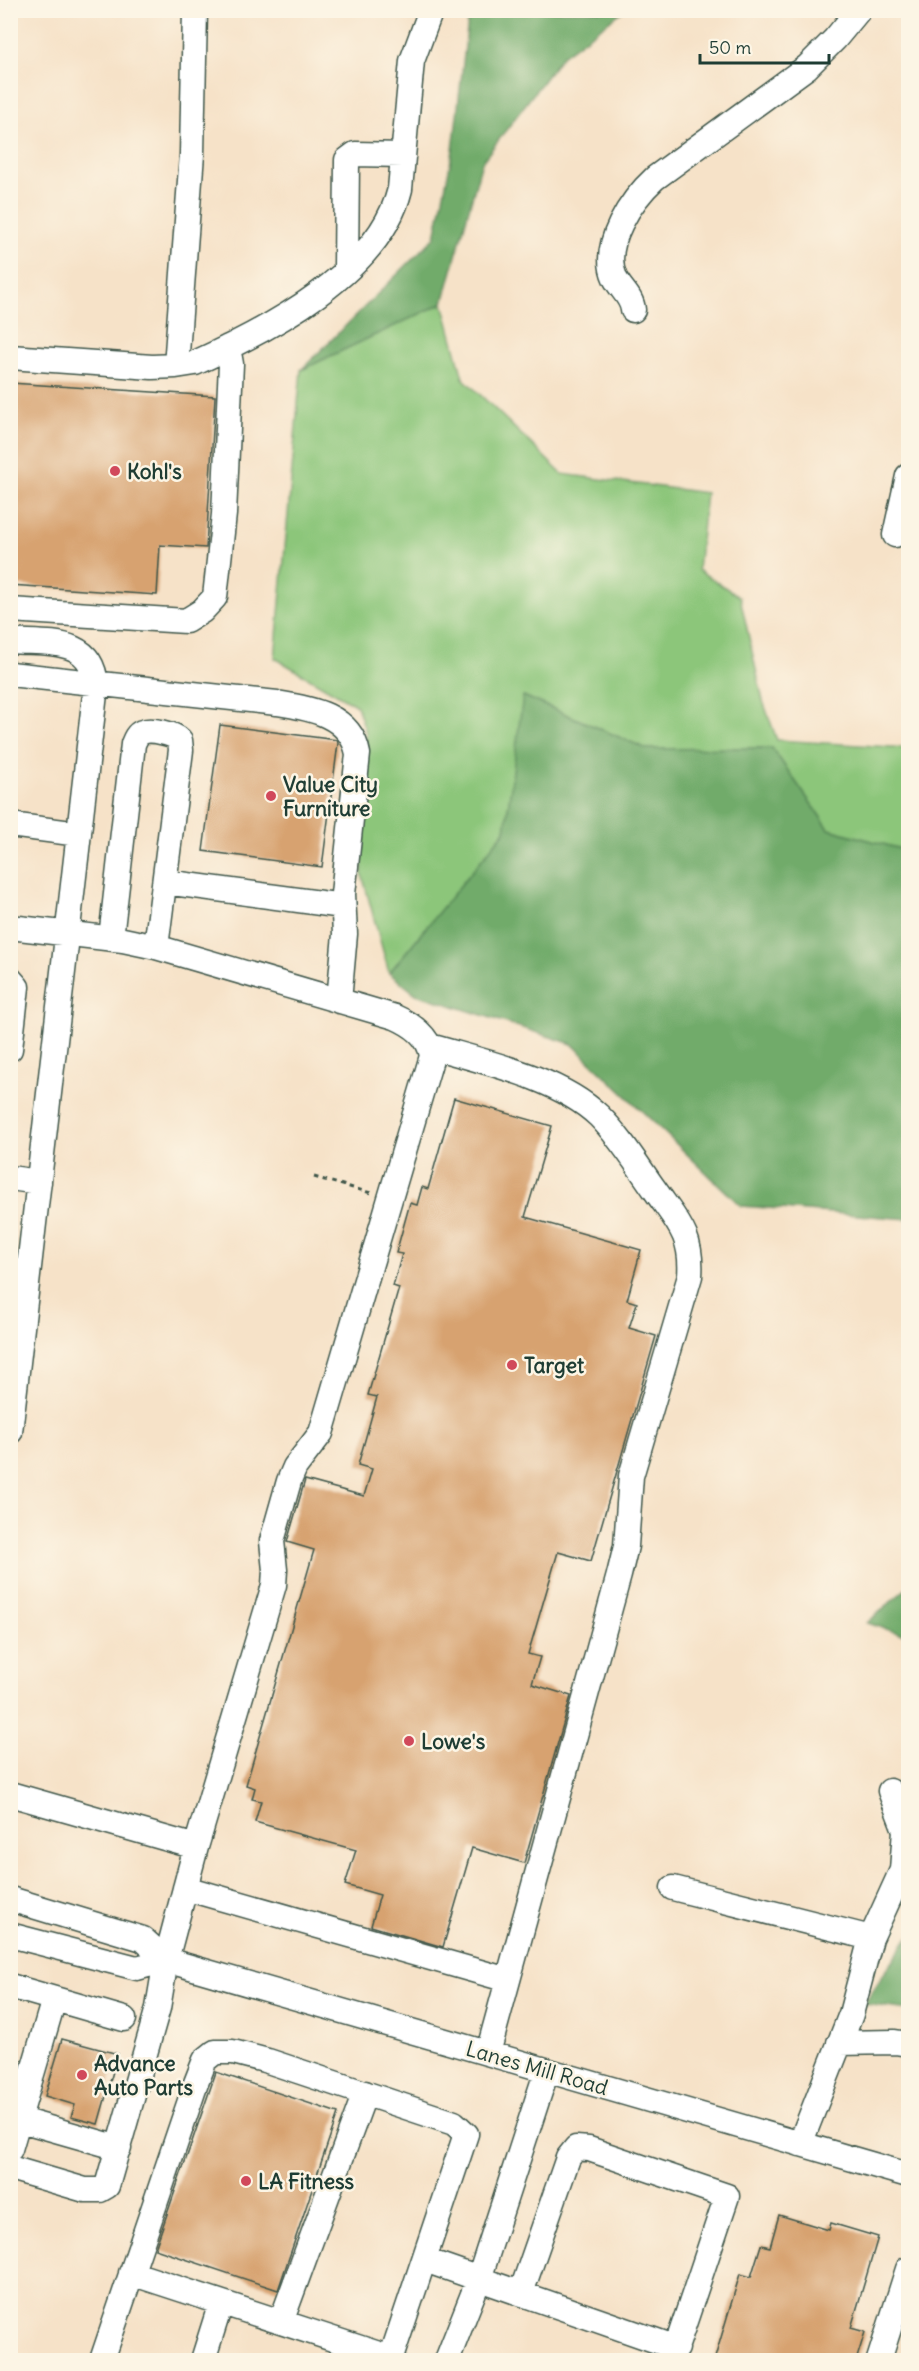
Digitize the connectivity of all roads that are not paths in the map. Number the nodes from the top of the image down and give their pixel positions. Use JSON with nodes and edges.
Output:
{"nodes":[{"id":1,"x":195,"y":10,"type":"edge"},
{"id":2,"x":431,"y":10,"type":"edge"},
{"id":3,"x":859,"y":10,"type":"edge"},
{"id":4,"x":403,"y":155,"type":"junction"},
{"id":5,"x":346,"y":270,"type":"junction"},
{"id":6,"x":633,"y":310,"type":"dead end"},
{"id":7,"x":228,"y":346,"type":"junction"},
{"id":8,"x":10,"y":357,"type":"edge"},
{"id":9,"x":176,"y":366,"type":"junction"},
{"id":10,"x":909,"y":476,"type":"edge"},
{"id":11,"x":895,"y":535,"type":"dead end"},
{"id":12,"x":10,"y":610,"type":"edge"},
{"id":13,"x":10,"y":641,"type":"edge"},
{"id":14,"x":10,"y":674,"type":"edge"},
{"id":15,"x":96,"y":685,"type":"junction"},
{"id":16,"x":10,"y":825,"type":"edge"},
{"id":17,"x":79,"y":834,"type":"junction"},
{"id":18,"x":165,"y":882,"type":"junction"},
{"id":19,"x":343,"y":906,"type":"junction"},
{"id":20,"x":10,"y":927,"type":"edge"},
{"id":21,"x":68,"y":934,"type":"junction"},
{"id":22,"x":111,"y":938,"type":"junction"},
{"id":23,"x":156,"y":946,"type":"junction"},
{"id":24,"x":10,"y":979,"type":"edge"},
{"id":25,"x":339,"y":1001,"type":"junction"},
{"id":26,"x":430,"y":1046,"type":"junction"},
{"id":27,"x":10,"y":1049,"type":"edge"},
{"id":28,"x":10,"y":1178,"type":"edge"},
{"id":29,"x":39,"y":1182,"type":"junction"},
{"id":30,"x":12,"y":1407,"type":"edge"},
{"id":31,"x":10,"y":1432,"type":"edge"},
{"id":32,"x":890,"y":1791,"type":"dead end"},
{"id":33,"x":10,"y":1794,"type":"edge"},
{"id":34,"x":196,"y":1847,"type":"junction"},
{"id":35,"x":185,"y":1888,"type":"junction"},
{"id":36,"x":673,"y":1888,"type":"dead end"},
{"id":37,"x":10,"y":1899,"type":"edge"},
{"id":38,"x":10,"y":1935,"type":"edge"},
{"id":39,"x":872,"y":1938,"type":"junction"},
{"id":40,"x":166,"y":1960,"type":"junction"},
{"id":41,"x":508,"y":1980,"type":"junction"},
{"id":42,"x":10,"y":1986,"type":"edge"},
{"id":43,"x":54,"y":1999,"type":"junction"},
{"id":44,"x":124,"y":2019,"type":"dead end"},
{"id":45,"x":839,"y":2043,"type":"junction"},
{"id":46,"x":909,"y":2044,"type":"edge"},
{"id":47,"x":488,"y":2053,"type":"junction"},
{"id":48,"x":547,"y":2070,"type":"junction"},
{"id":49,"x":20,"y":2082,"type":"edge"},
{"id":50,"x":365,"y":2093,"type":"junction"},
{"id":51,"x":15,"y":2118,"type":"edge"},
{"id":52,"x":800,"y":2144,"type":"junction"},
{"id":53,"x":119,"y":2148,"type":"junction"},
{"id":54,"x":10,"y":2149,"type":"edge"},
{"id":55,"x":10,"y":2168,"type":"edge"},
{"id":56,"x":909,"y":2175,"type":"edge"},
{"id":57,"x":425,"y":2260,"type":"junction"},
{"id":58,"x":909,"y":2269,"type":"edge"},
{"id":59,"x":131,"y":2273,"type":"junction"},
{"id":60,"x":479,"y":2279,"type":"junction"},
{"id":61,"x":521,"y":2293,"type":"junction"},
{"id":62,"x":221,"y":2303,"type":"junction"},
{"id":63,"x":281,"y":2322,"type":"junction"},
{"id":64,"x":675,"y":2354,"type":"edge"},
{"id":65,"x":395,"y":2359,"type":"edge"},
{"id":66,"x":102,"y":2361,"type":"edge"},
{"id":67,"x":203,"y":2361,"type":"edge"},
{"id":68,"x":447,"y":2361,"type":"edge"},
{"id":69,"x":879,"y":2361,"type":"edge"}],
"edges":[{"from":1,"to":9,"type":"street"},
{"from":2,"to":4,"type":"street"},
{"from":3,"to":6,"type":"street"},
{"from":4,"to":5,"type":"street"},
{"from":4,"to":5,"type":"street"},
{"from":5,"to":7,"type":"street"},
{"from":7,"to":9,"type":"street"},
{"from":7,"to":12,"type":"street"},
{"from":8,"to":9,"type":"street"},
{"from":10,"to":11,"type":"street"},
{"from":13,"to":15,"type":"street"},
{"from":14,"to":15,"type":"street"},
{"from":15,"to":17,"type":"street"},
{"from":15,"to":19,"type":"street"},
{"from":16,"to":17,"type":"street"},
{"from":17,"to":21,"type":"street"},
{"from":18,"to":19,"type":"street"},
{"from":18,"to":22,"type":"street"},
{"from":18,"to":23,"type":"street"},
{"from":19,"to":25,"type":"street"},
{"from":20,"to":21,"type":"street"},
{"from":21,"to":22,"type":"street"},
{"from":21,"to":29,"type":"street"},
{"from":22,"to":23,"type":"street"},
{"from":23,"to":25,"type":"street"},
{"from":24,"to":27,"type":"street"},
{"from":25,"to":26,"type":"street"},
{"from":26,"to":34,"type":"street"},
{"from":26,"to":41,"type":"street"},
{"from":28,"to":29,"type":"street"},
{"from":29,"to":30,"type":"street"},
{"from":30,"to":31,"type":"street"},
{"from":32,"to":39,"type":"street"},
{"from":33,"to":34,"type":"street"},
{"from":34,"to":35,"type":"street"},
{"from":35,"to":40,"type":"street"},
{"from":35,"to":41,"type":"street"},
{"from":36,"to":39,"type":"street"},
{"from":37,"to":40,"type":"street","name":"Lanes Mill Road"},
{"from":38,"to":40,"type":"street"},
{"from":39,"to":45,"type":"street"},
{"from":40,"to":47,"type":"street","name":"Lanes Mill Road"},
{"from":40,"to":53,"type":"street"},
{"from":41,"to":47,"type":"street"},
{"from":42,"to":43,"type":"street"},
{"from":43,"to":44,"type":"street"},
{"from":43,"to":49,"type":"street"},
{"from":45,"to":46,"type":"street"},
{"from":45,"to":52,"type":"street"},
{"from":47,"to":48,"type":"street","name":"Lanes Mill Road"},
{"from":48,"to":52,"type":"street","name":"Lanes Mill Road"},
{"from":48,"to":60,"type":"street"},
{"from":49,"to":51,"type":"street"},
{"from":50,"to":57,"type":"street"},
{"from":50,"to":59,"type":"street"},
{"from":50,"to":63,"type":"street"},
{"from":51,"to":53,"type":"street"},
{"from":51,"to":54,"type":"street"},
{"from":52,"to":56,"type":"street","name":"Lanes Mill Road"},
{"from":53,"to":55,"type":"street"},
{"from":57,"to":60,"type":"street"},
{"from":57,"to":65,"type":"street"},
{"from":58,"to":69,"type":"street"},
{"from":59,"to":62,"type":"street"},
{"from":59,"to":66,"type":"street"},
{"from":60,"to":61,"type":"street"},
{"from":60,"to":68,"type":"street"},
{"from":61,"to":64,"type":"street"},
{"from":61,"to":64,"type":"street"},
{"from":62,"to":63,"type":"street"},
{"from":62,"to":67,"type":"street"},
{"from":63,"to":65,"type":"street"}]}
